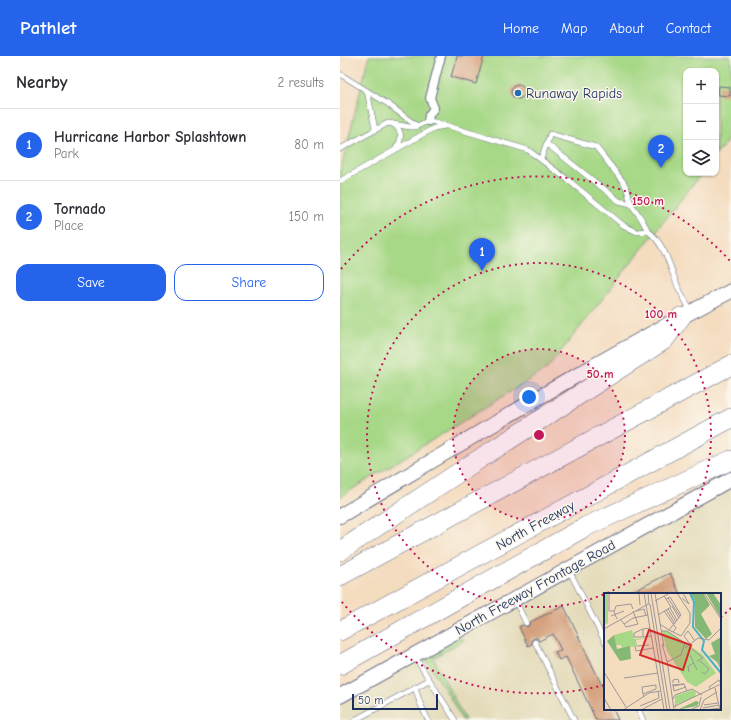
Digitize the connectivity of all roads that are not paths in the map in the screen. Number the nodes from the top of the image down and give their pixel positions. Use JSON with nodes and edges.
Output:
{"nodes":[{"id":1,"x":441,"y":56,"type":"edge"},
{"id":2,"x":342,"y":75,"type":"edge"},
{"id":3,"x":340,"y":82,"type":"edge"},
{"id":4,"x":366,"y":90,"type":"junction"},
{"id":5,"x":428,"y":121,"type":"junction"},
{"id":6,"x":391,"y":123,"type":"junction"},
{"id":7,"x":417,"y":126,"type":"junction"},
{"id":8,"x":454,"y":127,"type":"junction"},
{"id":9,"x":375,"y":129,"type":"junction"},
{"id":10,"x":547,"y":144,"type":"junction"},
{"id":11,"x":340,"y":149,"type":"edge"},
{"id":12,"x":394,"y":150,"type":"junction"},
{"id":13,"x":541,"y":159,"type":"junction"},
{"id":14,"x":340,"y":181,"type":"edge"},
{"id":15,"x":630,"y":204,"type":"junction"},
{"id":16,"x":648,"y":231,"type":"junction"},
{"id":17,"x":731,"y":291,"type":"edge"},
{"id":18,"x":686,"y":314,"type":"junction"},
{"id":19,"x":731,"y":365,"type":"edge"},
{"id":20,"x":731,"y":418,"type":"edge"},
{"id":21,"x":731,"y":460,"type":"edge"},
{"id":22,"x":731,"y":479,"type":"edge"},
{"id":23,"x":340,"y":516,"type":"edge"},
{"id":24,"x":340,"y":551,"type":"edge"},
{"id":25,"x":569,"y":569,"type":"junction"},
{"id":26,"x":340,"y":576,"type":"edge"},
{"id":27,"x":515,"y":599,"type":"junction"},
{"id":28,"x":526,"y":623,"type":"dead end"},
{"id":29,"x":340,"y":631,"type":"edge"},
{"id":30,"x":604,"y":640,"type":"edge"},
{"id":31,"x":535,"y":642,"type":"dead end"},
{"id":32,"x":414,"y":655,"type":"junction"},
{"id":33,"x":340,"y":665,"type":"edge"},
{"id":34,"x":429,"y":680,"type":"junction"},
{"id":35,"x":415,"y":687,"type":"junction"},
{"id":36,"x":340,"y":696,"type":"edge"},
{"id":37,"x":638,"y":710,"type":"edge"},
{"id":38,"x":453,"y":719,"type":"edge"},
{"id":39,"x":355,"y":720,"type":"edge"},
{"id":40,"x":428,"y":720,"type":"edge"},
{"id":41,"x":574,"y":720,"type":"edge"},
{"id":42,"x":643,"y":720,"type":"edge"}],
"edges":[{"from":1,"to":5,"type":"street"},
{"from":2,"to":3,"type":"lane"},
{"from":2,"to":4,"type":"lane"},
{"from":4,"to":7,"type":"lane"},
{"from":4,"to":9,"type":"lane"},
{"from":5,"to":7,"type":"lane"},
{"from":5,"to":8,"type":"lane"},
{"from":6,"to":7,"type":"lane"},
{"from":6,"to":9,"type":"lane"},
{"from":6,"to":12,"type":"lane"},
{"from":8,"to":12,"type":"lane"},
{"from":8,"to":13,"type":"lane"},
{"from":9,"to":11,"type":"lane"},
{"from":10,"to":13,"type":"lane"},
{"from":10,"to":15,"type":"lane"},
{"from":10,"to":15,"type":"lane"},
{"from":12,"to":14,"type":"lane"},
{"from":13,"to":16,"type":"lane"},
{"from":15,"to":16,"type":"lane"},
{"from":16,"to":18,"type":"lane"},
{"from":17,"to":18,"type":"main road"},
{"from":18,"to":23,"type":"main road"},
{"from":18,"to":24,"type":"highway"},
{"from":19,"to":26,"type":"highway"},
{"from":20,"to":29,"type":"highway","name":"North Freeway"},
{"from":21,"to":33,"type":"highway"},
{"from":22,"to":25,"type":"main road","name":"North Freeway Frontage Road"},
{"from":25,"to":27,"type":"main road","name":"North Freeway Frontage Road"},
{"from":25,"to":30,"type":"lane"},
{"from":27,"to":28,"type":"lane"},
{"from":27,"to":32,"type":"main road","name":"North Freeway Frontage Road"},
{"from":31,"to":41,"type":"lane"},
{"from":32,"to":34,"type":"lane"},
{"from":32,"to":36,"type":"main road","name":"North Freeway Frontage Road"},
{"from":34,"to":35,"type":"lane"},
{"from":34,"to":38,"type":"lane"},
{"from":35,"to":39,"type":"lane"},
{"from":35,"to":40,"type":"lane"},
{"from":37,"to":42,"type":"lane"}]}
